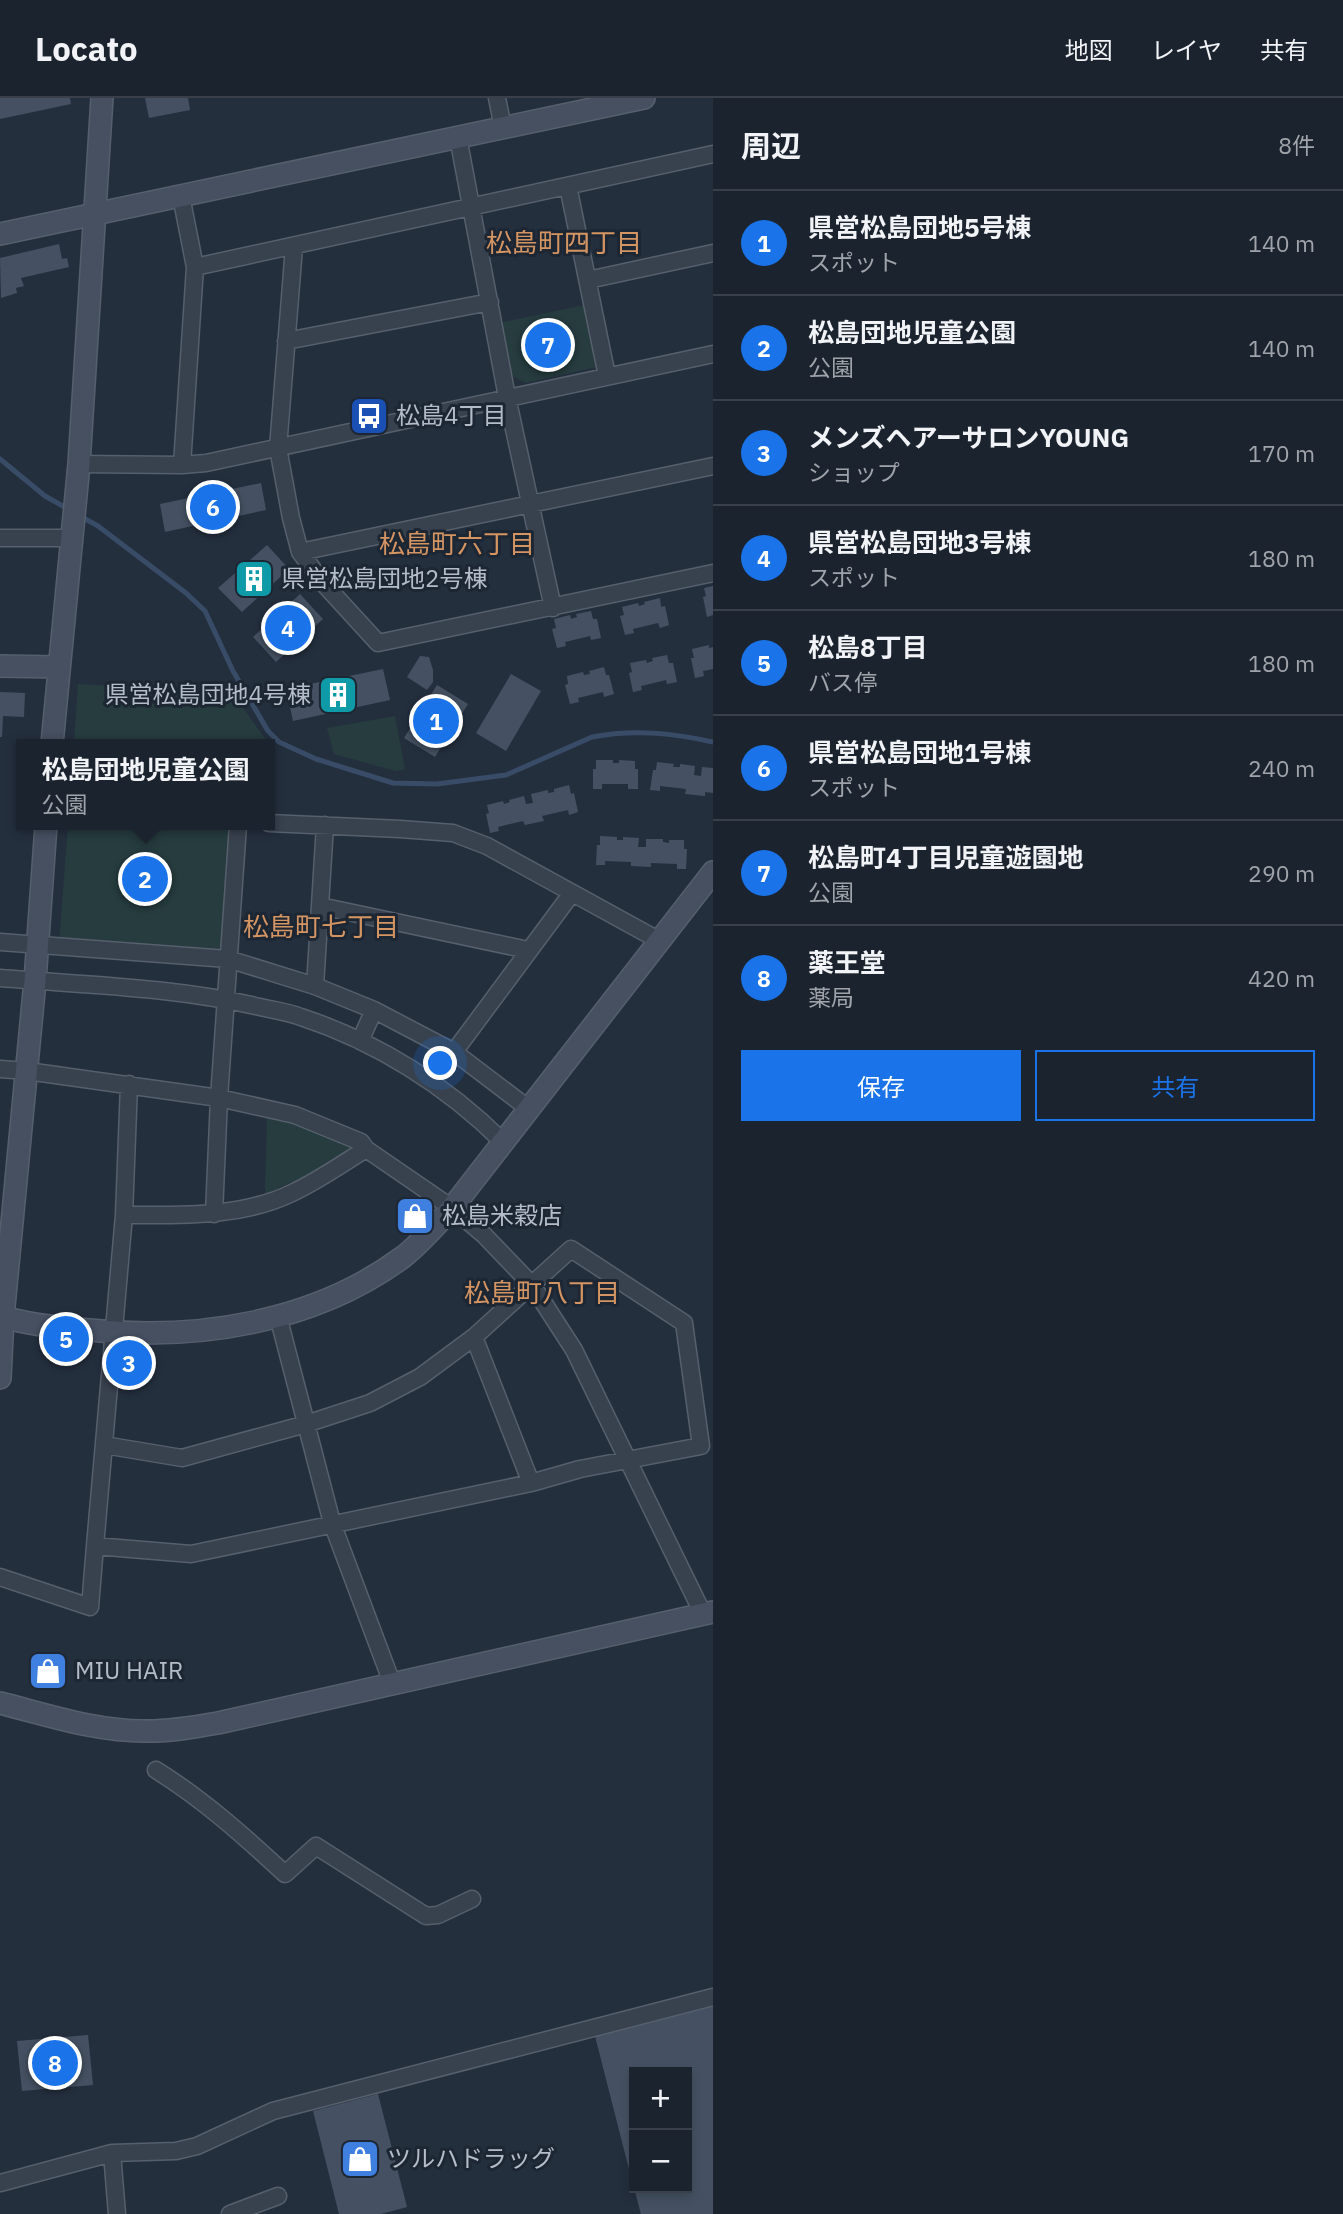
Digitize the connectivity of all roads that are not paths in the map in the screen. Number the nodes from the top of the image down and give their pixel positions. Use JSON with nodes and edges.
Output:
{"nodes":[{"id":1,"x":102,"y":98,"type":"edge"},
{"id":2,"x":497,"y":98,"type":"edge"},
{"id":3,"x":644,"y":98,"type":"edge"},
{"id":4,"x":599,"y":103,"type":"edge"},
{"id":5,"x":503,"y":128,"type":"junction"},
{"id":6,"x":458,"y":137,"type":"junction"},
{"id":7,"x":713,"y":154,"type":"edge"},
{"id":8,"x":568,"y":186,"type":"junction"},
{"id":9,"x":181,"y":196,"type":"junction"},
{"id":10,"x":471,"y":206,"type":"junction"},
{"id":11,"x":94,"y":214,"type":"junction"},
{"id":12,"x":0,"y":234,"type":"edge"},
{"id":13,"x":294,"y":247,"type":"junction"},
{"id":14,"x":713,"y":253,"type":"edge"},
{"id":15,"x":195,"y":267,"type":"junction"},
{"id":16,"x":588,"y":280,"type":"junction"},
{"id":17,"x":490,"y":302,"type":"junction"},
{"id":18,"x":286,"y":341,"type":"junction"},
{"id":19,"x":713,"y":354,"type":"edge"},
{"id":20,"x":607,"y":376,"type":"junction"},
{"id":21,"x":507,"y":397,"type":"junction"},
{"id":22,"x":278,"y":448,"type":"junction"},
{"id":23,"x":79,"y":464,"type":"junction"},
{"id":24,"x":182,"y":465,"type":"junction"},
{"id":25,"x":713,"y":466,"type":"edge"},
{"id":26,"x":529,"y":503,"type":"junction"},
{"id":27,"x":73,"y":533,"type":"junction"},
{"id":28,"x":0,"y":538,"type":"edge"},
{"id":29,"x":300,"y":552,"type":"junction"},
{"id":30,"x":713,"y":573,"type":"edge"},
{"id":31,"x":553,"y":608,"type":"junction"},
{"id":32,"x":0,"y":666,"type":"edge"},
{"id":33,"x":58,"y":667,"type":"junction"},
{"id":34,"x":52,"y":739,"type":"edge"},
{"id":35,"x":275,"y":823,"type":"edge"},
{"id":36,"x":325,"y":825,"type":"junction"},
{"id":37,"x":46,"y":830,"type":"edge"},
{"id":38,"x":238,"y":830,"type":"edge"},
{"id":39,"x":713,"y":872,"type":"edge"},
{"id":40,"x":572,"y":893,"type":"junction"},
{"id":41,"x":320,"y":906,"type":"junction"},
{"id":42,"x":660,"y":941,"type":"junction"},
{"id":43,"x":0,"y":942,"type":"edge"},
{"id":44,"x":36,"y":946,"type":"junction"},
{"id":45,"x":527,"y":950,"type":"junction"},
{"id":46,"x":228,"y":959,"type":"junction"},
{"id":47,"x":0,"y":978,"type":"edge"},
{"id":48,"x":35,"y":981,"type":"junction"},
{"id":49,"x":315,"y":986,"type":"junction"},
{"id":50,"x":226,"y":999,"type":"junction"},
{"id":51,"x":374,"y":1010,"type":"junction"},
{"id":52,"x":360,"y":1041,"type":"junction"},
{"id":53,"x":454,"y":1052,"type":"junction"},
{"id":54,"x":0,"y":1069,"type":"edge"},
{"id":55,"x":27,"y":1071,"type":"junction"},
{"id":56,"x":130,"y":1084,"type":"junction"},
{"id":57,"x":219,"y":1098,"type":"junction"},
{"id":58,"x":529,"y":1109,"type":"junction"},
{"id":59,"x":503,"y":1142,"type":"junction"},
{"id":60,"x":366,"y":1149,"type":"junction"},
{"id":61,"x":452,"y":1208,"type":"junction"},
{"id":62,"x":214,"y":1214,"type":"junction"},
{"id":63,"x":124,"y":1215,"type":"junction"},
{"id":64,"x":532,"y":1285,"type":"junction"},
{"id":65,"x":278,"y":1316,"type":"junction"},
{"id":66,"x":2,"y":1317,"type":"edge"},
{"id":67,"x":114,"y":1333,"type":"junction"},
{"id":68,"x":474,"y":1337,"type":"junction"},
{"id":69,"x":0,"y":1378,"type":"edge"},
{"id":70,"x":306,"y":1424,"type":"junction"},
{"id":71,"x":104,"y":1446,"type":"junction"},
{"id":72,"x":627,"y":1460,"type":"junction"},
{"id":73,"x":531,"y":1483,"type":"junction"},
{"id":74,"x":332,"y":1523,"type":"junction"},
{"id":75,"x":95,"y":1546,"type":"junction"},
{"id":76,"x":0,"y":1577,"type":"edge"},
{"id":77,"x":708,"y":1613,"type":"edge"},
{"id":78,"x":392,"y":1684,"type":"junction"},
{"id":79,"x":0,"y":1703,"type":"edge"},
{"id":80,"x":156,"y":1770,"type":"dead end"},
{"id":81,"x":472,"y":1899,"type":"dead end"},
{"id":82,"x":713,"y":1997,"type":"edge"},
{"id":83,"x":112,"y":2153,"type":"junction"},
{"id":84,"x":0,"y":2183,"type":"edge"},
{"id":85,"x":278,"y":2196,"type":"dead end"},
{"id":86,"x":117,"y":2214,"type":"edge"},
{"id":87,"x":230,"y":2214,"type":"edge"}],
"edges":[{"from":1,"to":11,"type":"street"},
{"from":2,"to":5,"type":"street"},
{"from":3,"to":4,"type":"street"},
{"from":4,"to":5,"type":"street"},
{"from":5,"to":6,"type":"street"},
{"from":6,"to":9,"type":"street"},
{"from":6,"to":10,"type":"street"},
{"from":7,"to":8,"type":"street"},
{"from":8,"to":10,"type":"street"},
{"from":8,"to":16,"type":"street"},
{"from":9,"to":11,"type":"street"},
{"from":9,"to":15,"type":"street"},
{"from":10,"to":13,"type":"street"},
{"from":10,"to":17,"type":"street"},
{"from":11,"to":12,"type":"street"},
{"from":11,"to":23,"type":"street"},
{"from":13,"to":15,"type":"street"},
{"from":13,"to":18,"type":"street"},
{"from":14,"to":16,"type":"street"},
{"from":15,"to":24,"type":"street"},
{"from":16,"to":20,"type":"street"},
{"from":17,"to":18,"type":"street"},
{"from":17,"to":21,"type":"street"},
{"from":18,"to":22,"type":"street"},
{"from":19,"to":20,"type":"street"},
{"from":20,"to":21,"type":"street"},
{"from":21,"to":22,"type":"street"},
{"from":21,"to":26,"type":"street"},
{"from":22,"to":24,"type":"street"},
{"from":22,"to":29,"type":"street"},
{"from":23,"to":24,"type":"street"},
{"from":23,"to":27,"type":"street"},
{"from":25,"to":26,"type":"street"},
{"from":26,"to":29,"type":"street"},
{"from":26,"to":31,"type":"street"},
{"from":27,"to":28,"type":"street"},
{"from":27,"to":33,"type":"street"},
{"from":29,"to":31,"type":"street"},
{"from":30,"to":31,"type":"street"},
{"from":32,"to":33,"type":"street"},
{"from":33,"to":34,"type":"street"},
{"from":35,"to":36,"type":"street"},
{"from":36,"to":40,"type":"street"},
{"from":36,"to":41,"type":"street"},
{"from":37,"to":44,"type":"street"},
{"from":38,"to":46,"type":"street"},
{"from":39,"to":42,"type":"street"},
{"from":40,"to":42,"type":"street"},
{"from":40,"to":45,"type":"street"},
{"from":41,"to":45,"type":"street"},
{"from":41,"to":49,"type":"street"},
{"from":42,"to":58,"type":"street"},
{"from":43,"to":44,"type":"street"},
{"from":44,"to":46,"type":"street"},
{"from":44,"to":48,"type":"street"},
{"from":45,"to":53,"type":"street"},
{"from":46,"to":49,"type":"street"},
{"from":46,"to":50,"type":"street"},
{"from":47,"to":48,"type":"street"},
{"from":48,"to":50,"type":"street"},
{"from":48,"to":55,"type":"street"},
{"from":49,"to":51,"type":"street"},
{"from":50,"to":52,"type":"street"},
{"from":50,"to":57,"type":"street"},
{"from":51,"to":52,"type":"street"},
{"from":51,"to":53,"type":"street"},
{"from":52,"to":59,"type":"street"},
{"from":53,"to":58,"type":"street"},
{"from":54,"to":55,"type":"street"},
{"from":55,"to":56,"type":"street"},
{"from":55,"to":66,"type":"street"},
{"from":56,"to":57,"type":"street"},
{"from":56,"to":63,"type":"street"},
{"from":57,"to":60,"type":"street"},
{"from":57,"to":62,"type":"street"},
{"from":58,"to":59,"type":"street"},
{"from":59,"to":61,"type":"street"},
{"from":60,"to":61,"type":"street"},
{"from":60,"to":62,"type":"street"},
{"from":61,"to":64,"type":"street"},
{"from":61,"to":65,"type":"street"},
{"from":62,"to":63,"type":"street"},
{"from":63,"to":67,"type":"street"},
{"from":64,"to":68,"type":"street"},
{"from":64,"to":72,"type":"street"},
{"from":64,"to":72,"type":"street"},
{"from":65,"to":67,"type":"street"},
{"from":65,"to":70,"type":"street"},
{"from":66,"to":67,"type":"street"},
{"from":66,"to":69,"type":"street"},
{"from":67,"to":71,"type":"street"},
{"from":68,"to":70,"type":"street"},
{"from":68,"to":73,"type":"street"},
{"from":70,"to":71,"type":"street"},
{"from":70,"to":74,"type":"street"},
{"from":71,"to":75,"type":"street"},
{"from":72,"to":73,"type":"street"},
{"from":72,"to":77,"type":"street"},
{"from":73,"to":74,"type":"street"},
{"from":74,"to":75,"type":"street"},
{"from":74,"to":78,"type":"street"},
{"from":75,"to":76,"type":"street"},
{"from":77,"to":78,"type":"street"},
{"from":78,"to":79,"type":"street"},
{"from":80,"to":81,"type":"street"},
{"from":82,"to":83,"type":"street"},
{"from":83,"to":84,"type":"street"},
{"from":83,"to":86,"type":"street"},
{"from":85,"to":87,"type":"street"}]}
